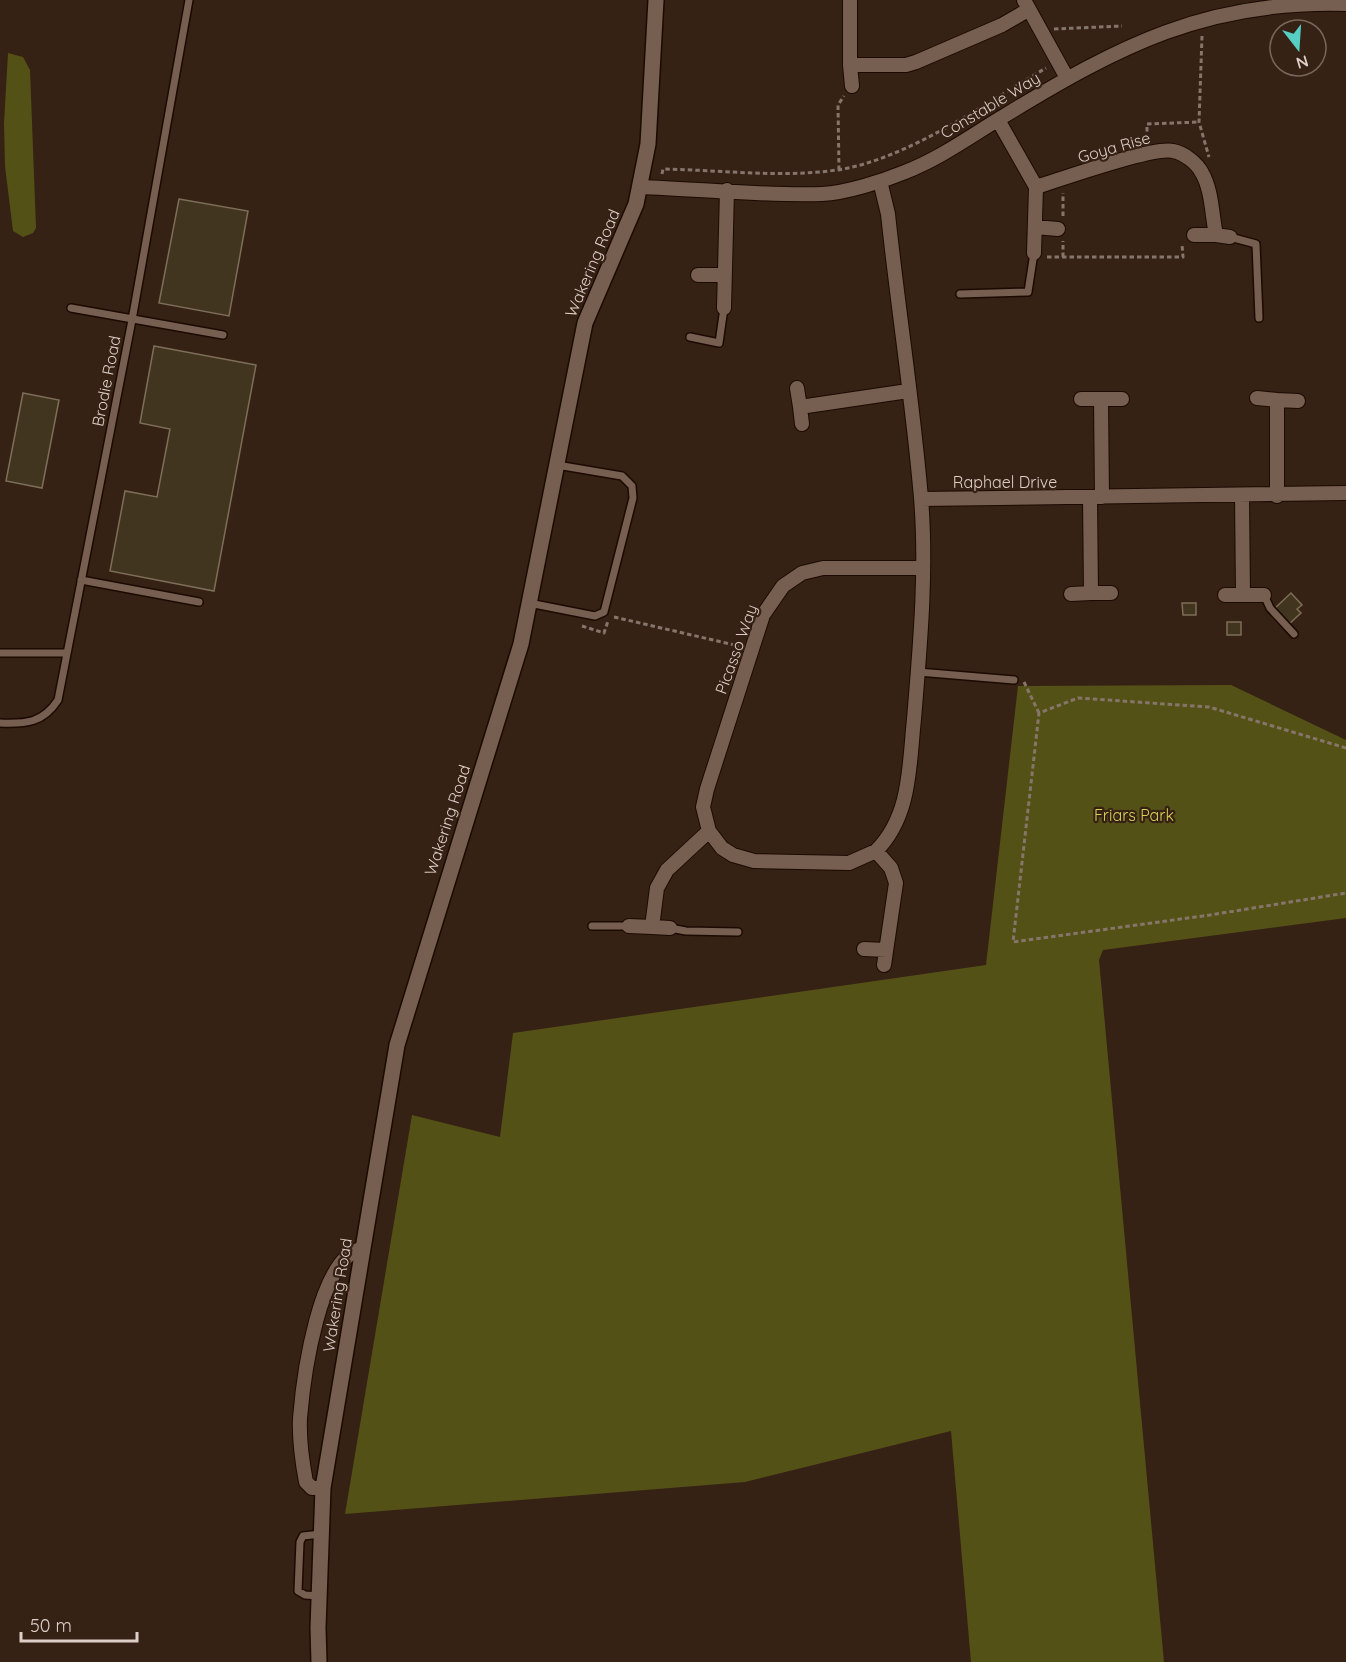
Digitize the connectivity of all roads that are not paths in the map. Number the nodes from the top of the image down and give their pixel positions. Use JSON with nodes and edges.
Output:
{"nodes":[{"id":1,"x":189,"y":0,"type":"edge"},
{"id":2,"x":656,"y":0,"type":"edge"},
{"id":3,"x":850,"y":0,"type":"edge"},
{"id":4,"x":1346,"y":4,"type":"edge"},
{"id":5,"x":1026,"y":5,"type":"edge"},
{"id":6,"x":850,"y":65,"type":"junction"},
{"id":7,"x":1067,"y":78,"type":"junction"},
{"id":8,"x":852,"y":86,"type":"road end"},
{"id":9,"x":998,"y":120,"type":"junction"},
{"id":10,"x":880,"y":181,"type":"junction"},
{"id":11,"x":640,"y":187,"type":"junction"},
{"id":12,"x":1036,"y":187,"type":"junction"},
{"id":13,"x":727,"y":190,"type":"junction"},
{"id":14,"x":1035,"y":227,"type":"junction"},
{"id":15,"x":1059,"y":229,"type":"dead end"},
{"id":16,"x":1194,"y":235,"type":"road end"},
{"id":17,"x":1223,"y":236,"type":"junction"},
{"id":18,"x":1033,"y":255,"type":"joint"},
{"id":19,"x":698,"y":275,"type":"dead end"},
{"id":20,"x":724,"y":275,"type":"junction"},
{"id":21,"x":960,"y":294,"type":"dead end"},
{"id":22,"x":71,"y":308,"type":"dead end"},
{"id":23,"x":724,"y":308,"type":"joint"},
{"id":24,"x":1259,"y":318,"type":"dead end"},
{"id":25,"x":132,"y":320,"type":"junction"},
{"id":26,"x":223,"y":335,"type":"dead end"},
{"id":27,"x":690,"y":338,"type":"dead end"},
{"id":28,"x":797,"y":388,"type":"dead end"},
{"id":29,"x":908,"y":391,"type":"junction"},
{"id":30,"x":1257,"y":398,"type":"dead end"},
{"id":31,"x":1082,"y":399,"type":"dead end"},
{"id":32,"x":1101,"y":399,"type":"junction"},
{"id":33,"x":1122,"y":399,"type":"dead end"},
{"id":34,"x":1277,"y":400,"type":"junction"},
{"id":35,"x":1298,"y":401,"type":"dead end"},
{"id":36,"x":800,"y":407,"type":"junction"},
{"id":37,"x":802,"y":424,"type":"dead end"},
{"id":38,"x":555,"y":465,"type":"junction"},
{"id":39,"x":1346,"y":494,"type":"edge"},
{"id":40,"x":1242,"y":496,"type":"junction"},
{"id":41,"x":1277,"y":496,"type":"junction"},
{"id":42,"x":1096,"y":497,"type":"junction"},
{"id":43,"x":921,"y":499,"type":"junction"},
{"id":44,"x":923,"y":568,"type":"junction"},
{"id":45,"x":81,"y":580,"type":"junction"},
{"id":46,"x":1091,"y":593,"type":"junction"},
{"id":47,"x":1111,"y":593,"type":"dead end"},
{"id":48,"x":1071,"y":594,"type":"dead end"},
{"id":49,"x":1243,"y":594,"type":"junction"},
{"id":50,"x":1225,"y":595,"type":"dead end"},
{"id":51,"x":1264,"y":595,"type":"joint"},
{"id":52,"x":199,"y":602,"type":"dead end"},
{"id":53,"x":529,"y":603,"type":"junction"},
{"id":54,"x":1294,"y":634,"type":"dead end"},
{"id":55,"x":0,"y":653,"type":"edge"},
{"id":56,"x":67,"y":653,"type":"junction"},
{"id":57,"x":918,"y":672,"type":"junction"},
{"id":58,"x":1014,"y":680,"type":"road end"},
{"id":59,"x":0,"y":723,"type":"edge"},
{"id":60,"x":709,"y":831,"type":"junction"},
{"id":61,"x":876,"y":851,"type":"junction"},
{"id":62,"x":592,"y":926,"type":"dead end"},
{"id":63,"x":629,"y":926,"type":"joint"},
{"id":64,"x":652,"y":927,"type":"junction"},
{"id":65,"x":670,"y":928,"type":"joint"},
{"id":66,"x":738,"y":932,"type":"dead end"},
{"id":67,"x":864,"y":949,"type":"dead end"},
{"id":68,"x":886,"y":950,"type":"junction"},
{"id":69,"x":884,"y":965,"type":"dead end"},
{"id":70,"x":363,"y":1249,"type":"junction"},
{"id":71,"x":323,"y":1488,"type":"junction"},
{"id":72,"x":322,"y":1534,"type":"junction"},
{"id":73,"x":319,"y":1596,"type":"junction"},
{"id":74,"x":319,"y":1662,"type":"edge"}],
"edges":[{"from":1,"to":25,"type":"lane","name":"Brodie Road"},
{"from":2,"to":11,"type":"street","name":"Wakering Road"},
{"from":3,"to":6,"type":"street"},
{"from":4,"to":7,"type":"street","name":"Constable Way"},
{"from":5,"to":6,"type":"street"},
{"from":5,"to":7,"type":"street"},
{"from":6,"to":8,"type":"street"},
{"from":7,"to":9,"type":"street","name":"Constable Way"},
{"from":9,"to":10,"type":"street","name":"Constable Way"},
{"from":9,"to":12,"type":"street"},
{"from":10,"to":13,"type":"street","name":"Constable Way"},
{"from":10,"to":29,"type":"street"},
{"from":11,"to":13,"type":"street","name":"Constable Way"},
{"from":11,"to":38,"type":"street","name":"Wakering Road"},
{"from":12,"to":14,"type":"street"},
{"from":12,"to":17,"type":"street","name":"Goya Rise"},
{"from":13,"to":20,"type":"street"},
{"from":14,"to":15,"type":"street"},
{"from":14,"to":18,"type":"street"},
{"from":16,"to":17,"type":"street"},
{"from":17,"to":24,"type":"lane"},
{"from":18,"to":21,"type":"lane"},
{"from":19,"to":20,"type":"street"},
{"from":20,"to":23,"type":"street"},
{"from":22,"to":25,"type":"lane"},
{"from":23,"to":27,"type":"lane"},
{"from":25,"to":26,"type":"lane"},
{"from":25,"to":45,"type":"lane","name":"Brodie Road"},
{"from":28,"to":36,"type":"street"},
{"from":29,"to":36,"type":"street"},
{"from":29,"to":43,"type":"street"},
{"from":30,"to":34,"type":"street"},
{"from":31,"to":32,"type":"street"},
{"from":32,"to":33,"type":"street"},
{"from":32,"to":42,"type":"street"},
{"from":34,"to":35,"type":"street"},
{"from":34,"to":41,"type":"street"},
{"from":36,"to":37,"type":"street"},
{"from":38,"to":53,"type":"street","name":"Wakering Road"},
{"from":38,"to":53,"type":"lane"},
{"from":39,"to":41,"type":"street","name":"Raphael Drive"},
{"from":40,"to":41,"type":"street","name":"Raphael Drive"},
{"from":40,"to":42,"type":"street","name":"Raphael Drive"},
{"from":40,"to":49,"type":"street"},
{"from":42,"to":43,"type":"street","name":"Raphael Drive"},
{"from":42,"to":46,"type":"street"},
{"from":43,"to":44,"type":"street"},
{"from":44,"to":57,"type":"street"},
{"from":44,"to":60,"type":"street","name":"Picasso Way"},
{"from":45,"to":52,"type":"lane"},
{"from":45,"to":56,"type":"lane","name":"Brodie Road"},
{"from":46,"to":47,"type":"street"},
{"from":46,"to":48,"type":"street"},
{"from":49,"to":50,"type":"street"},
{"from":49,"to":51,"type":"street"},
{"from":51,"to":54,"type":"lane"},
{"from":53,"to":70,"type":"street","name":"Wakering Road"},
{"from":55,"to":56,"type":"lane"},
{"from":56,"to":59,"type":"lane","name":"Brodie Road"},
{"from":57,"to":58,"type":"lane"},
{"from":57,"to":61,"type":"street"},
{"from":60,"to":61,"type":"street"},
{"from":60,"to":64,"type":"street"},
{"from":61,"to":68,"type":"street"},
{"from":62,"to":63,"type":"lane"},
{"from":63,"to":64,"type":"street"},
{"from":64,"to":65,"type":"street"},
{"from":65,"to":66,"type":"lane"},
{"from":67,"to":68,"type":"street"},
{"from":68,"to":69,"type":"street"},
{"from":70,"to":71,"type":"street","name":"Wakering Road"},
{"from":70,"to":71,"type":"street"},
{"from":71,"to":72,"type":"street","name":"Wakering Road"},
{"from":72,"to":73,"type":"street","name":"Wakering Road"},
{"from":72,"to":73,"type":"lane"},
{"from":73,"to":74,"type":"street","name":"Wakering Road"}]}
